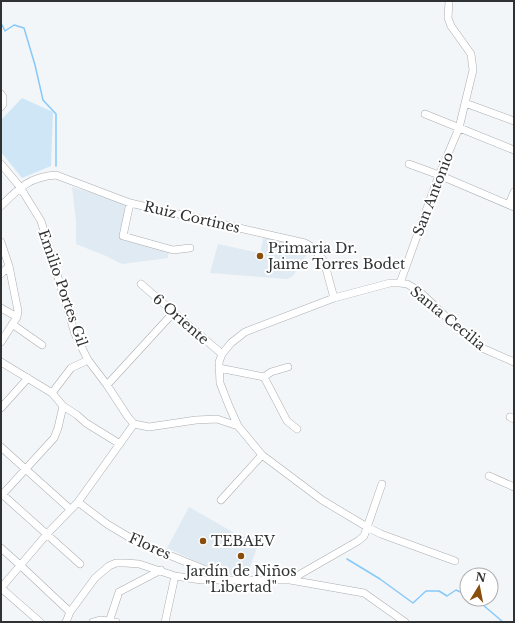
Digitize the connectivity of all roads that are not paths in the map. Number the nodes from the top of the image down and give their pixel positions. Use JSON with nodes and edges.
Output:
{"nodes":[{"id":1,"x":449,"y":1,"type":"edge"},
{"id":2,"x":1,"y":94,"type":"edge"},
{"id":3,"x":465,"y":103,"type":"junction"},
{"id":4,"x":1,"y":107,"type":"edge"},
{"id":5,"x":425,"y":114,"type":"dead end"},
{"id":6,"x":514,"y":120,"type":"edge"},
{"id":7,"x":459,"y":128,"type":"junction"},
{"id":8,"x":514,"y":150,"type":"edge"},
{"id":9,"x":1,"y":164,"type":"edge"},
{"id":10,"x":409,"y":164,"type":"dead end"},
{"id":11,"x":440,"y":175,"type":"junction"},
{"id":12,"x":20,"y":187,"type":"junction"},
{"id":13,"x":514,"y":192,"type":"edge"},
{"id":14,"x":130,"y":203,"type":"junction"},
{"id":15,"x":1,"y":206,"type":"edge"},
{"id":16,"x":512,"y":206,"type":"edge"},
{"id":17,"x":1,"y":242,"type":"edge"},
{"id":18,"x":190,"y":248,"type":"dead end"},
{"id":19,"x":9,"y":266,"type":"junction"},
{"id":20,"x":1,"y":274,"type":"edge"},
{"id":21,"x":400,"y":283,"type":"junction"},
{"id":22,"x":141,"y":284,"type":"dead end"},
{"id":23,"x":334,"y":298,"type":"junction"},
{"id":24,"x":1,"y":308,"type":"edge"},
{"id":25,"x":174,"y":312,"type":"junction"},
{"id":26,"x":16,"y":317,"type":"junction"},
{"id":27,"x":12,"y":324,"type":"junction"},
{"id":28,"x":1,"y":342,"type":"edge"},
{"id":29,"x":42,"y":344,"type":"dead end"},
{"id":30,"x":222,"y":354,"type":"junction"},
{"id":31,"x":88,"y":360,"type":"junction"},
{"id":32,"x":1,"y":362,"type":"edge"},
{"id":33,"x":514,"y":362,"type":"edge"},
{"id":34,"x":288,"y":367,"type":"dead end"},
{"id":35,"x":219,"y":368,"type":"junction"},
{"id":36,"x":264,"y":377,"type":"junction"},
{"id":37,"x":28,"y":378,"type":"junction"},
{"id":38,"x":107,"y":385,"type":"junction"},
{"id":39,"x":52,"y":393,"type":"junction"},
{"id":40,"x":63,"y":406,"type":"junction"},
{"id":41,"x":1,"y":408,"type":"edge"},
{"id":42,"x":134,"y":424,"type":"junction"},
{"id":43,"x":238,"y":426,"type":"junction"},
{"id":44,"x":297,"y":429,"type":"dead end"},
{"id":45,"x":120,"y":444,"type":"junction"},
{"id":46,"x":1,"y":447,"type":"edge"},
{"id":47,"x":262,"y":455,"type":"junction"},
{"id":48,"x":26,"y":469,"type":"junction"},
{"id":49,"x":489,"y":476,"type":"dead end"},
{"id":50,"x":382,"y":484,"type":"dead end"},
{"id":51,"x":514,"y":487,"type":"edge"},
{"id":52,"x":2,"y":495,"type":"edge"},
{"id":53,"x":221,"y":500,"type":"dead end"},
{"id":54,"x":78,"y":502,"type":"junction"},
{"id":55,"x":70,"y":509,"type":"junction"},
{"id":56,"x":367,"y":527,"type":"junction"},
{"id":57,"x":46,"y":534,"type":"junction"},
{"id":58,"x":1,"y":548,"type":"edge"},
{"id":59,"x":455,"y":561,"type":"dead end"},
{"id":60,"x":80,"y":564,"type":"dead end"},
{"id":61,"x":20,"y":565,"type":"junction"},
{"id":62,"x":161,"y":570,"type":"junction"},
{"id":63,"x":175,"y":576,"type":"junction"},
{"id":64,"x":290,"y":580,"type":"junction"},
{"id":65,"x":227,"y":581,"type":"junction"},
{"id":66,"x":1,"y":588,"type":"edge"},
{"id":67,"x":70,"y":612,"type":"junction"},
{"id":68,"x":402,"y":621,"type":"edge"},
{"id":69,"x":40,"y":622,"type":"edge"},
{"id":70,"x":66,"y":622,"type":"edge"},
{"id":71,"x":92,"y":622,"type":"edge"},
{"id":72,"x":111,"y":622,"type":"edge"},
{"id":73,"x":165,"y":622,"type":"edge"}],
"edges":[{"from":1,"to":3,"type":"street","name":"San Antonio"},
{"from":2,"to":4,"type":"street"},
{"from":3,"to":6,"type":"street"},
{"from":3,"to":7,"type":"street","name":"San Antonio"},
{"from":5,"to":7,"type":"street"},
{"from":7,"to":8,"type":"street"},
{"from":7,"to":11,"type":"street","name":"San Antonio"},
{"from":9,"to":12,"type":"street","name":"Emilio Portes Gil"},
{"from":10,"to":11,"type":"street"},
{"from":11,"to":16,"type":"street"},
{"from":11,"to":21,"type":"street","name":"San Antonio"},
{"from":12,"to":14,"type":"street","name":"Ruiz Cortines"},
{"from":12,"to":15,"type":"street","name":"Ruiz Cortines"},
{"from":12,"to":31,"type":"street","name":"Emilio Portes Gil"},
{"from":13,"to":16,"type":"street"},
{"from":14,"to":18,"type":"street"},
{"from":14,"to":23,"type":"street","name":"Ruiz Cortines"},
{"from":17,"to":19,"type":"street"},
{"from":19,"to":20,"type":"street"},
{"from":19,"to":26,"type":"street"},
{"from":21,"to":23,"type":"street","name":"Santa Cecilia"},
{"from":21,"to":33,"type":"street","name":"Santa Cecilia"},
{"from":22,"to":25,"type":"street","name":"6 Oriente"},
{"from":23,"to":30,"type":"street","name":"Santa Cecilia"},
{"from":24,"to":26,"type":"street"},
{"from":25,"to":30,"type":"street","name":"6 Oriente"},
{"from":25,"to":38,"type":"street"},
{"from":26,"to":27,"type":"street"},
{"from":27,"to":28,"type":"street"},
{"from":27,"to":29,"type":"street"},
{"from":30,"to":35,"type":"street"},
{"from":31,"to":38,"type":"street","name":"Emilio Portes Gil"},
{"from":31,"to":39,"type":"street"},
{"from":32,"to":37,"type":"street"},
{"from":34,"to":36,"type":"street"},
{"from":35,"to":36,"type":"street"},
{"from":35,"to":43,"type":"street"},
{"from":36,"to":44,"type":"street"},
{"from":37,"to":39,"type":"street"},
{"from":37,"to":41,"type":"street"},
{"from":38,"to":42,"type":"street","name":"Emilio Portes Gil"},
{"from":39,"to":40,"type":"street"},
{"from":40,"to":45,"type":"street"},
{"from":40,"to":48,"type":"street"},
{"from":42,"to":43,"type":"street"},
{"from":42,"to":45,"type":"street"},
{"from":43,"to":47,"type":"street"},
{"from":45,"to":54,"type":"street"},
{"from":46,"to":48,"type":"street"},
{"from":47,"to":53,"type":"street"},
{"from":47,"to":56,"type":"street"},
{"from":48,"to":52,"type":"street"},
{"from":48,"to":55,"type":"street"},
{"from":49,"to":51,"type":"street"},
{"from":50,"to":56,"type":"street"},
{"from":52,"to":57,"type":"street"},
{"from":54,"to":55,"type":"street"},
{"from":54,"to":65,"type":"street","name":"Flores"},
{"from":55,"to":57,"type":"street"},
{"from":56,"to":59,"type":"street"},
{"from":56,"to":64,"type":"street"},
{"from":57,"to":60,"type":"street"},
{"from":57,"to":61,"type":"street"},
{"from":58,"to":61,"type":"street"},
{"from":61,"to":66,"type":"street"},
{"from":61,"to":67,"type":"street"},
{"from":62,"to":63,"type":"street"},
{"from":62,"to":67,"type":"street"},
{"from":62,"to":72,"type":"street"},
{"from":63,"to":65,"type":"street"},
{"from":63,"to":73,"type":"street"},
{"from":64,"to":65,"type":"street"},
{"from":64,"to":68,"type":"street"},
{"from":66,"to":69,"type":"street"},
{"from":67,"to":70,"type":"street"},
{"from":71,"to":72,"type":"street"}]}
